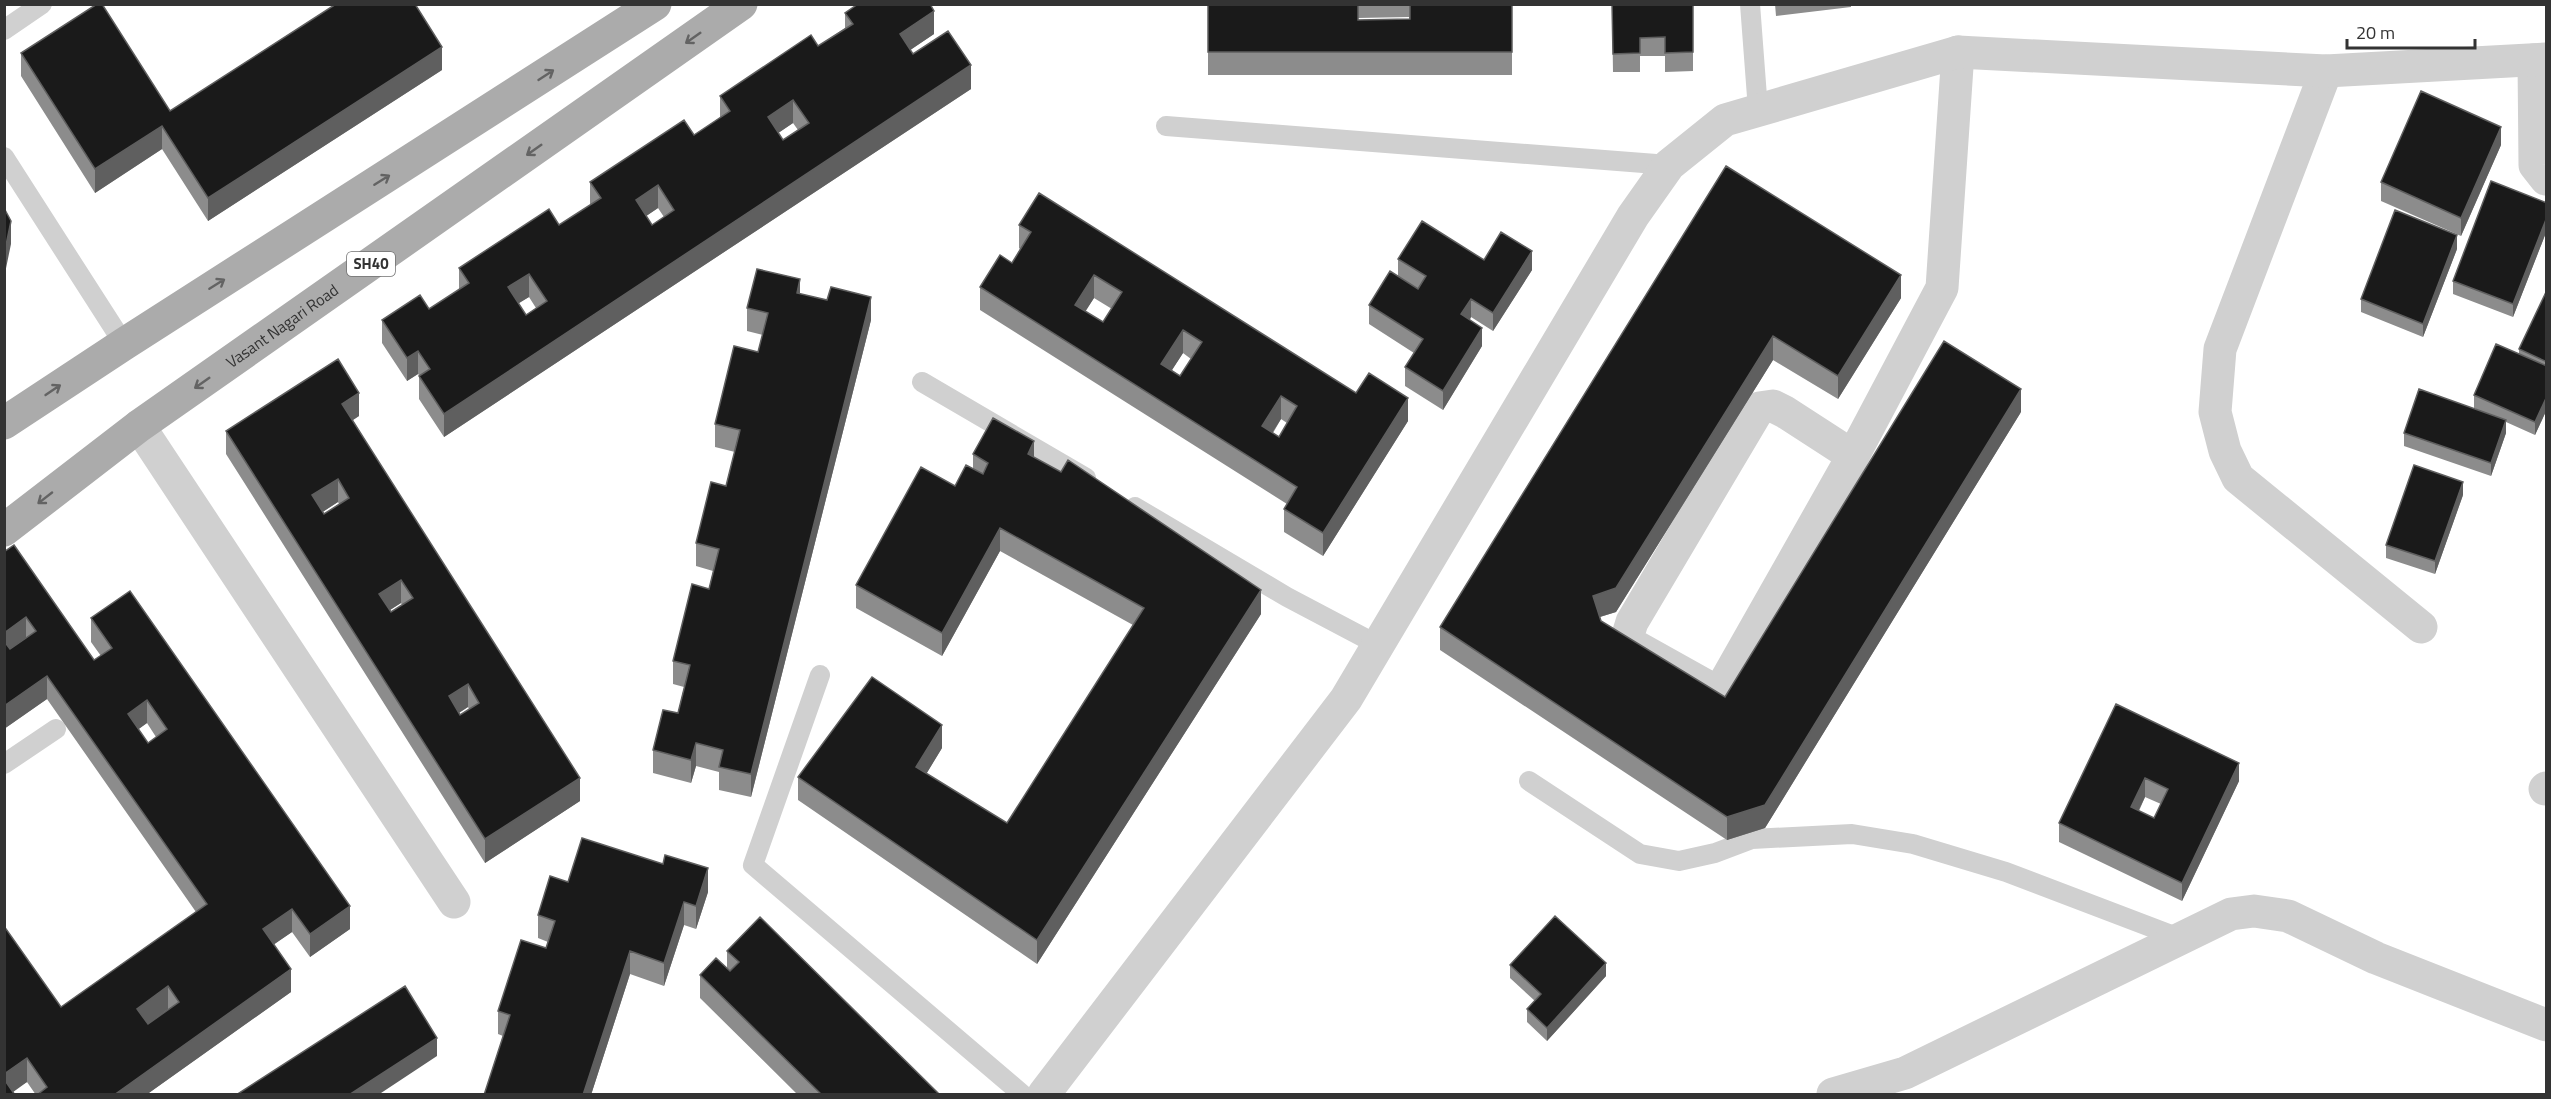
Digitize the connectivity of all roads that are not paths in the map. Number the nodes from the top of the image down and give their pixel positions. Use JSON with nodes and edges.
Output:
{"nodes":[{"id":1,"x":42,"y":4,"type":"edge"},
{"id":2,"x":655,"y":4,"type":"edge"},
{"id":3,"x":741,"y":4,"type":"edge"},
{"id":4,"x":1750,"y":4,"type":"edge"},
{"id":5,"x":4,"y":30,"type":"edge"},
{"id":6,"x":1958,"y":52,"type":"junction"},
{"id":7,"x":2540,"y":59,"type":"edge"},
{"id":8,"x":2326,"y":71,"type":"junction"},
{"id":9,"x":1758,"y":110,"type":"junction"},
{"id":10,"x":1166,"y":126,"type":"dead end"},
{"id":11,"x":4,"y":157,"type":"edge"},
{"id":12,"x":1669,"y":165,"type":"junction"},
{"id":13,"x":2547,"y":179,"type":"edge"},
{"id":14,"x":124,"y":344,"type":"junction"},
{"id":15,"x":922,"y":382,"type":"dead end"},
{"id":16,"x":4,"y":423,"type":"edge"},
{"id":17,"x":139,"y":426,"type":"junction"},
{"id":18,"x":1853,"y":456,"type":"junction"},
{"id":19,"x":4,"y":530,"type":"edge"},
{"id":20,"x":2421,"y":627,"type":"dead end"},
{"id":21,"x":1378,"y":645,"type":"junction"},
{"id":22,"x":820,"y":675,"type":"dead end"},
{"id":23,"x":56,"y":729,"type":"dead end"},
{"id":24,"x":4,"y":764,"type":"edge"},
{"id":25,"x":1529,"y":781,"type":"dead end"},
{"id":26,"x":454,"y":902,"type":"dead end"},
{"id":27,"x":2182,"y":939,"type":"junction"},
{"id":28,"x":2547,"y":1025,"type":"edge"},
{"id":29,"x":1022,"y":1095,"type":"edge"},
{"id":30,"x":1044,"y":1095,"type":"edge"},
{"id":31,"x":1833,"y":1095,"type":"edge"}],
"edges":[{"from":1,"to":5,"type":"lane"},
{"from":14,"to":2,"type":"main road","one_way":true},
{"from":3,"to":17,"type":"main road","name":"Vasant Nagari Road","number":"SH40","one_way":true},
{"from":4,"to":9,"type":"lane"},
{"from":6,"to":8,"type":"street"},
{"from":6,"to":9,"type":"street"},
{"from":6,"to":18,"type":"street"},
{"from":7,"to":8,"type":"street"},
{"from":7,"to":13,"type":"street"},
{"from":8,"to":20,"type":"street"},
{"from":9,"to":12,"type":"street"},
{"from":10,"to":12,"type":"lane"},
{"from":11,"to":14,"type":"lane"},
{"from":12,"to":21,"type":"street"},
{"from":16,"to":14,"type":"main road","one_way":true},
{"from":15,"to":21,"type":"lane"},
{"from":17,"to":19,"type":"main road","name":"Vasant Nagari Road","number":"SH40","one_way":true},
{"from":17,"to":26,"type":"street"},
{"from":18,"to":18,"type":"street"},
{"from":21,"to":30,"type":"street"},
{"from":22,"to":29,"type":"lane"},
{"from":23,"to":24,"type":"lane"},
{"from":25,"to":27,"type":"lane"},
{"from":27,"to":28,"type":"street"},
{"from":27,"to":31,"type":"street"}]}
